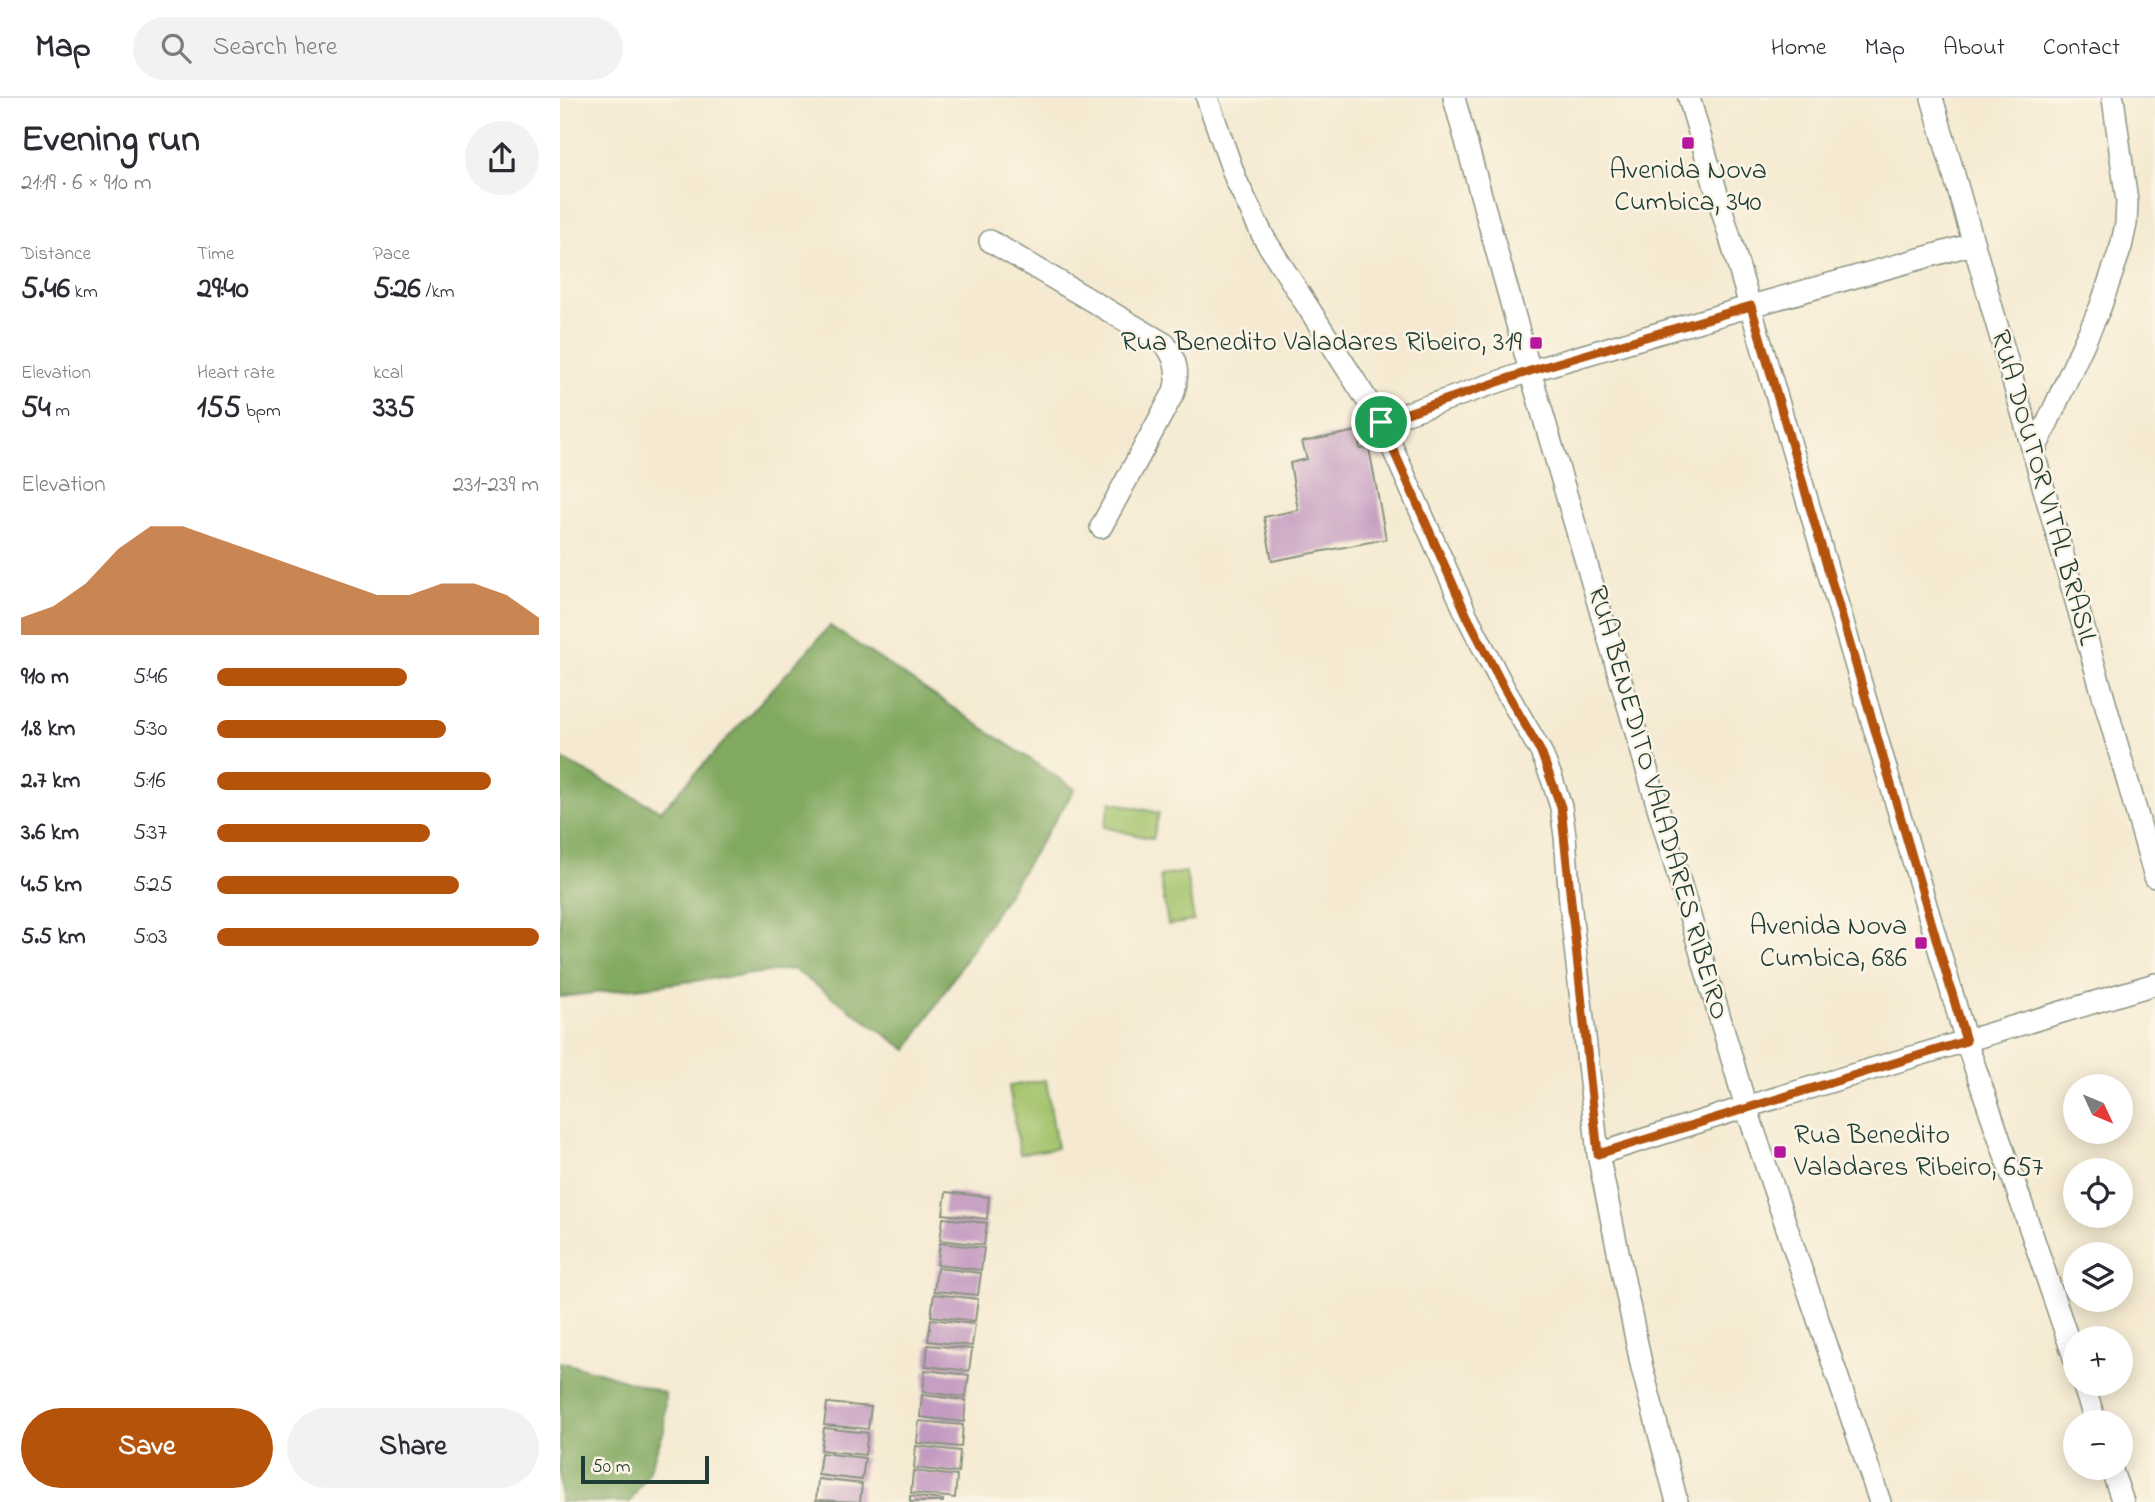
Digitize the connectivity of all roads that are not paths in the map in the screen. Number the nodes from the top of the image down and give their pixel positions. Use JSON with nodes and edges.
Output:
{"nodes":[{"id":1,"x":1208,"y":98,"type":"edge"},
{"id":2,"x":1454,"y":98,"type":"edge"},
{"id":3,"x":1689,"y":98,"type":"edge"},
{"id":4,"x":1932,"y":98,"type":"edge"},
{"id":5,"x":2113,"y":98,"type":"edge"},
{"id":6,"x":990,"y":241,"type":"dead end"},
{"id":7,"x":1973,"y":244,"type":"junction"},
{"id":8,"x":1751,"y":306,"type":"junction"},
{"id":9,"x":1530,"y":371,"type":"junction"},
{"id":10,"x":1381,"y":422,"type":"junction"},
{"id":11,"x":2033,"y":454,"type":"junction"},
{"id":12,"x":1101,"y":527,"type":"dead end"},
{"id":13,"x":2155,"y":877,"type":"edge"},
{"id":14,"x":2155,"y":984,"type":"edge"},
{"id":15,"x":1966,"y":1041,"type":"junction"},
{"id":16,"x":1746,"y":1107,"type":"junction"},
{"id":17,"x":1598,"y":1154,"type":"junction"},
{"id":18,"x":2063,"y":1326,"type":"edge"},
{"id":19,"x":2115,"y":1480,"type":"edge"},
{"id":20,"x":1676,"y":1502,"type":"edge"},
{"id":21,"x":1880,"y":1502,"type":"edge"},
{"id":22,"x":2123,"y":1502,"type":"edge"}],
"edges":[{"from":1,"to":10,"type":"street"},
{"from":2,"to":9,"type":"street","name":"RUA BENEDITO VALADARES RIBEIRO"},
{"from":3,"to":8,"type":"street"},
{"from":4,"to":7,"type":"street","name":"RUA DOUTOR VITAL BRASIL"},
{"from":5,"to":11,"type":"street"},
{"from":6,"to":12,"type":"street"},
{"from":7,"to":8,"type":"street"},
{"from":7,"to":11,"type":"street","name":"RUA DOUTOR VITAL BRASIL"},
{"from":8,"to":9,"type":"street"},
{"from":8,"to":15,"type":"street"},
{"from":9,"to":10,"type":"street"},
{"from":9,"to":16,"type":"street","name":"RUA BENEDITO VALADARES RIBEIRO"},
{"from":10,"to":17,"type":"street"},
{"from":11,"to":13,"type":"street","name":"RUA DOUTOR VITAL BRASIL"},
{"from":14,"to":15,"type":"street"},
{"from":15,"to":16,"type":"street"},
{"from":15,"to":18,"type":"street"},
{"from":16,"to":17,"type":"street"},
{"from":16,"to":21,"type":"street","name":"RUA BENEDITO VALADARES RIBEIRO"},
{"from":17,"to":20,"type":"street"},
{"from":19,"to":22,"type":"street"}]}
